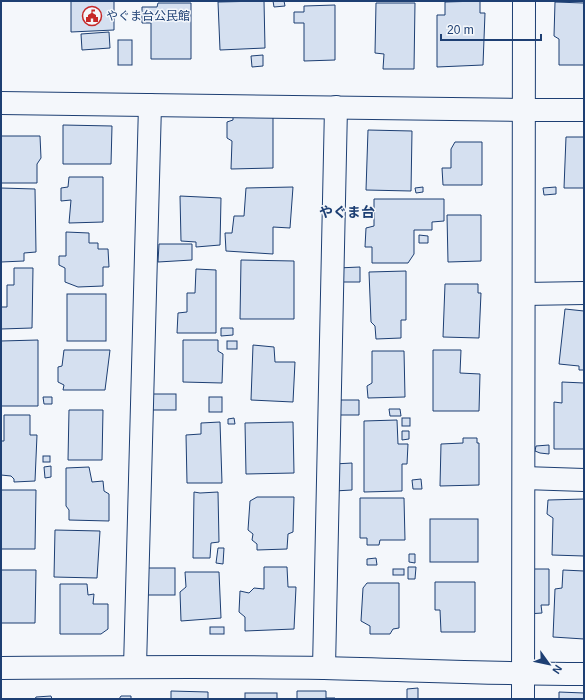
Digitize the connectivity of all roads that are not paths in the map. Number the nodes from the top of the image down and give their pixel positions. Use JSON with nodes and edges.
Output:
{"nodes":[{"id":1,"x":524,"y":1,"type":"edge"},
{"id":2,"x":1,"y":103,"type":"edge"},
{"id":3,"x":150,"y":105,"type":"junction"},
{"id":4,"x":336,"y":107,"type":"junction"},
{"id":5,"x":524,"y":110,"type":"junction"},
{"id":6,"x":584,"y":110,"type":"edge"},
{"id":7,"x":584,"y":293,"type":"edge"},
{"id":8,"x":524,"y":294,"type":"junction"},
{"id":9,"x":524,"y":478,"type":"junction"},
{"id":10,"x":584,"y":480,"type":"edge"},
{"id":11,"x":135,"y":667,"type":"junction"},
{"id":12,"x":1,"y":668,"type":"edge"},
{"id":13,"x":324,"y":668,"type":"junction"},
{"id":14,"x":524,"y":674,"type":"junction"},
{"id":15,"x":584,"y":674,"type":"edge"},
{"id":16,"x":524,"y":699,"type":"edge"}],
"edges":[{"from":1,"to":5,"type":"street"},
{"from":2,"to":3,"type":"street"},
{"from":3,"to":4,"type":"street"},
{"from":3,"to":11,"type":"street"},
{"from":4,"to":5,"type":"street"},
{"from":4,"to":13,"type":"street"},
{"from":5,"to":6,"type":"street"},
{"from":5,"to":8,"type":"street"},
{"from":7,"to":8,"type":"street"},
{"from":8,"to":9,"type":"street"},
{"from":9,"to":10,"type":"street"},
{"from":9,"to":14,"type":"street"},
{"from":11,"to":12,"type":"street"},
{"from":11,"to":13,"type":"street"},
{"from":13,"to":14,"type":"street"},
{"from":14,"to":15,"type":"street"},
{"from":14,"to":16,"type":"street"}]}
